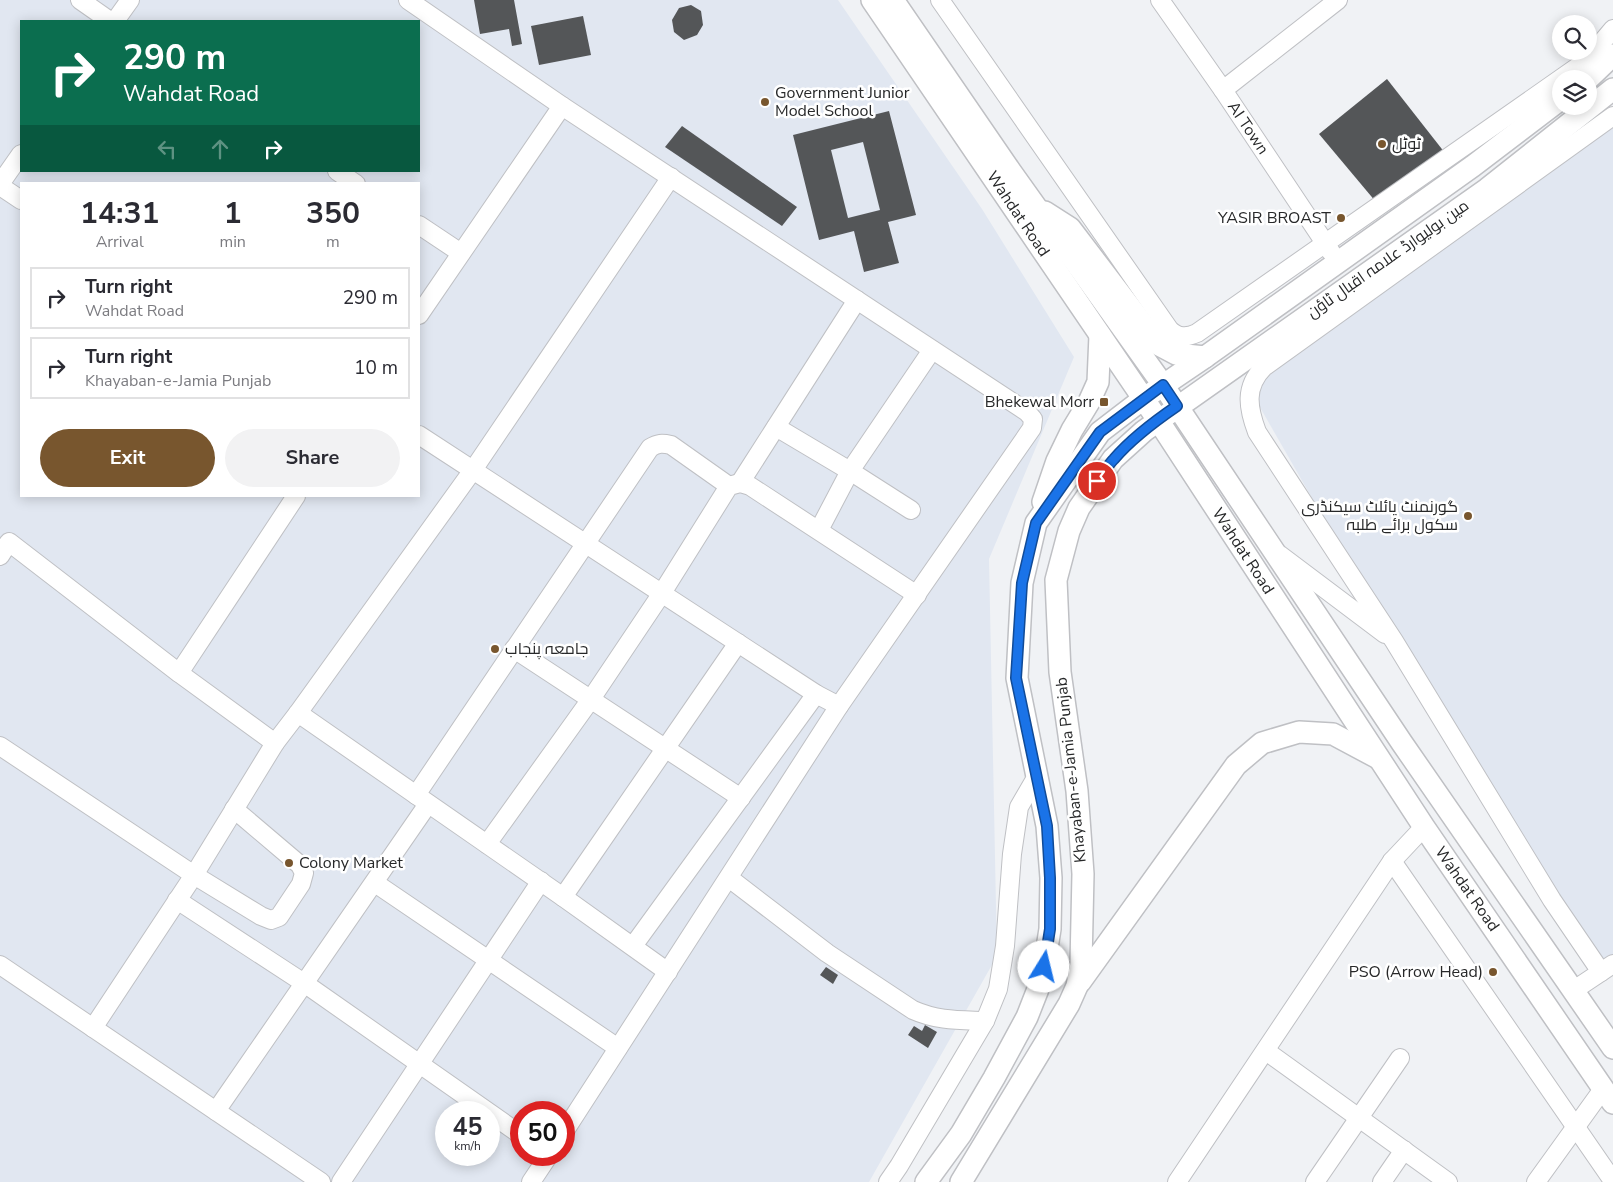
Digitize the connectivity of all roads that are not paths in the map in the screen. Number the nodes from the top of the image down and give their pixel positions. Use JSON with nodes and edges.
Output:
{"nodes":[{"id":1,"x":80,"y":0,"type":"edge"},
{"id":2,"x":130,"y":0,"type":"edge"},
{"id":3,"x":408,"y":0,"type":"edge"},
{"id":4,"x":872,"y":0,"type":"edge"},
{"id":5,"x":893,"y":0,"type":"edge"},
{"id":6,"x":940,"y":0,"type":"edge"},
{"id":7,"x":1160,"y":0,"type":"edge"},
{"id":8,"x":1338,"y":0,"type":"edge"},
{"id":9,"x":109,"y":20,"type":"edge"},
{"id":10,"x":116,"y":20,"type":"edge"},
{"id":11,"x":1613,"y":29,"type":"edge"},
{"id":12,"x":1613,"y":55,"type":"edge"},
{"id":13,"x":1597,"y":72,"type":"edge"},
{"id":14,"x":1613,"y":89,"type":"edge"},
{"id":15,"x":1223,"y":90,"type":"junction"},
{"id":16,"x":562,"y":106,"type":"junction"},
{"id":17,"x":1552,"y":106,"type":"edge"},
{"id":18,"x":1613,"y":116,"type":"edge"},
{"id":19,"x":20,"y":155,"type":"edge"},
{"id":20,"x":1473,"y":166,"type":"junction"},
{"id":21,"x":338,"y":172,"type":"edge"},
{"id":22,"x":671,"y":177,"type":"junction"},
{"id":23,"x":353,"y":182,"type":"edge"},
{"id":24,"x":0,"y":185,"type":"edge"},
{"id":25,"x":1487,"y":189,"type":"junction"},
{"id":26,"x":20,"y":199,"type":"edge"},
{"id":27,"x":1038,"y":208,"type":"junction"},
{"id":28,"x":420,"y":226,"type":"edge"},
{"id":29,"x":1325,"y":243,"type":"junction"},
{"id":30,"x":461,"y":253,"type":"junction"},
{"id":31,"x":1338,"y":261,"type":"junction"},
{"id":32,"x":857,"y":300,"type":"junction"},
{"id":33,"x":420,"y":314,"type":"edge"},
{"id":34,"x":1302,"y":330,"type":"junction"},
{"id":35,"x":1100,"y":335,"type":"junction"},
{"id":36,"x":932,"y":350,"type":"junction"},
{"id":37,"x":1205,"y":357,"type":"junction"},
{"id":38,"x":1163,"y":385,"type":"junction"},
{"id":39,"x":1143,"y":399,"type":"junction"},
{"id":40,"x":1177,"y":406,"type":"junction"},
{"id":41,"x":1158,"y":420,"type":"junction"},
{"id":42,"x":776,"y":428,"type":"junction"},
{"id":43,"x":420,"y":436,"type":"edge"},
{"id":44,"x":473,"y":470,"type":"junction"},
{"id":45,"x":850,"y":471,"type":"junction"},
{"id":46,"x":735,"y":484,"type":"junction"},
{"id":47,"x":295,"y":497,"type":"edge"},
{"id":48,"x":911,"y":510,"type":"dead end"},
{"id":49,"x":1036,"y":523,"type":"junction"},
{"id":50,"x":819,"y":530,"type":"junction"},
{"id":51,"x":585,"y":544,"type":"junction"},
{"id":52,"x":3,"y":545,"type":"edge"},
{"id":53,"x":1272,"y":548,"type":"junction"},
{"id":54,"x":662,"y":593,"type":"junction"},
{"id":55,"x":917,"y":594,"type":"junction"},
{"id":56,"x":1394,"y":641,"type":"junction"},
{"id":57,"x":738,"y":643,"type":"junction"},
{"id":58,"x":514,"y":649,"type":"junction"},
{"id":59,"x":179,"y":673,"type":"junction"},
{"id":60,"x":816,"y":694,"type":"junction"},
{"id":61,"x":591,"y":699,"type":"junction"},
{"id":62,"x":839,"y":706,"type":"junction"},
{"id":63,"x":298,"y":713,"type":"junction"},
{"id":64,"x":275,"y":743,"type":"junction"},
{"id":65,"x":1402,"y":744,"type":"junction"},
{"id":66,"x":0,"y":746,"type":"edge"},
{"id":67,"x":665,"y":748,"type":"junction"},
{"id":68,"x":1380,"y":759,"type":"junction"},
{"id":69,"x":1037,"y":776,"type":"junction"},
{"id":70,"x":741,"y":798,"type":"junction"},
{"id":71,"x":422,"y":800,"type":"junction"},
{"id":72,"x":234,"y":809,"type":"junction"},
{"id":73,"x":1424,"y":827,"type":"junction"},
{"id":74,"x":487,"y":844,"type":"junction"},
{"id":75,"x":1392,"y":861,"type":"junction"},
{"id":76,"x":194,"y":875,"type":"junction"},
{"id":77,"x":729,"y":878,"type":"junction"},
{"id":78,"x":541,"y":881,"type":"junction"},
{"id":79,"x":375,"y":883,"type":"junction"},
{"id":80,"x":563,"y":897,"type":"junction"},
{"id":81,"x":178,"y":900,"type":"junction"},
{"id":82,"x":633,"y":946,"type":"junction"},
{"id":83,"x":489,"y":960,"type":"junction"},
{"id":84,"x":0,"y":965,"type":"edge"},
{"id":85,"x":1607,"y":968,"type":"edge"},
{"id":86,"x":668,"y":972,"type":"junction"},
{"id":87,"x":304,"y":983,"type":"junction"},
{"id":88,"x":1038,"y":989,"type":"junction"},
{"id":89,"x":1574,"y":990,"type":"junction"},
{"id":90,"x":1073,"y":995,"type":"junction"},
{"id":91,"x":1550,"y":1008,"type":"junction"},
{"id":92,"x":985,"y":1021,"type":"junction"},
{"id":93,"x":93,"y":1028,"type":"junction"},
{"id":94,"x":618,"y":1048,"type":"junction"},
{"id":95,"x":1613,"y":1048,"type":"edge"},
{"id":96,"x":1266,"y":1050,"type":"junction"},
{"id":97,"x":1400,"y":1058,"type":"dead end"},
{"id":98,"x":420,"y":1063,"type":"junction"},
{"id":99,"x":1608,"y":1096,"type":"edge"},
{"id":100,"x":216,"y":1111,"type":"junction"},
{"id":101,"x":575,"y":1115,"type":"edge"},
{"id":102,"x":1359,"y":1118,"type":"junction"},
{"id":103,"x":1576,"y":1126,"type":"junction"},
{"id":104,"x":510,"y":1127,"type":"edge"},
{"id":105,"x":1404,"y":1150,"type":"junction"},
{"id":106,"x":542,"y":1166,"type":"edge"},
{"id":107,"x":1613,"y":1180,"type":"edge"},
{"id":108,"x":321,"y":1182,"type":"edge"},
{"id":109,"x":341,"y":1182,"type":"edge"},
{"id":110,"x":531,"y":1182,"type":"edge"},
{"id":111,"x":888,"y":1182,"type":"edge"},
{"id":112,"x":926,"y":1182,"type":"edge"},
{"id":113,"x":961,"y":1182,"type":"edge"},
{"id":114,"x":1178,"y":1182,"type":"edge"},
{"id":115,"x":1315,"y":1182,"type":"edge"},
{"id":116,"x":1382,"y":1182,"type":"edge"},
{"id":117,"x":1448,"y":1182,"type":"edge"},
{"id":118,"x":1536,"y":1182,"type":"edge"}],
"edges":[{"from":1,"to":9,"type":"street"},
{"from":2,"to":10,"type":"street"},
{"from":3,"to":16,"type":"street"},
{"from":4,"to":35,"type":"main road","name":"Wahdat Road"},
{"from":5,"to":27,"type":"main road","name":"Wahdat Road"},
{"from":6,"to":29,"type":"street"},
{"from":7,"to":15,"type":"street"},
{"from":8,"to":15,"type":"street","name":"AI Town"},
{"from":11,"to":29,"type":"street"},
{"from":12,"to":13,"type":"main road"},
{"from":14,"to":25,"type":"main road","name":"مین بولیوارڈ علامہ اقبال ٹاؤن"},
{"from":15,"to":29,"type":"street","name":"AI Town"},
{"from":16,"to":22,"type":"street"},
{"from":16,"to":30,"type":"street"},
{"from":17,"to":20,"type":"main road","name":"مین بولیوارڈ علامہ اقبال ٹاؤن"},
{"from":18,"to":34,"type":"street"},
{"from":19,"to":24,"type":"street"},
{"from":20,"to":25,"type":"main road"},
{"from":20,"to":31,"type":"main road","name":"مین بولیوارڈ علامہ اقبال ٹاؤن"},
{"from":21,"to":23,"type":"street"},
{"from":22,"to":32,"type":"street"},
{"from":22,"to":44,"type":"street"},
{"from":24,"to":26,"type":"street"},
{"from":25,"to":34,"type":"main road","name":"مین بولیوارڈ علامہ اقبال ٹاؤن"},
{"from":27,"to":37,"type":"main road"},
{"from":27,"to":38,"type":"main road","name":"Wahdat Road"},
{"from":28,"to":30,"type":"street"},
{"from":29,"to":31,"type":"street","name":"AI Town"},
{"from":30,"to":33,"type":"street"},
{"from":31,"to":37,"type":"main road","name":"مین بولیوارڈ علامہ اقبال ٹاؤن"},
{"from":32,"to":36,"type":"street"},
{"from":32,"to":42,"type":"street"},
{"from":34,"to":40,"type":"main road","name":"مین بولیوارڈ علامہ اقبال ٹاؤن"},
{"from":34,"to":56,"type":"street"},
{"from":35,"to":39,"type":"main road","name":"Wahdat Road"},
{"from":35,"to":49,"type":"main road"},
{"from":36,"to":45,"type":"street"},
{"from":36,"to":55,"type":"street"},
{"from":37,"to":38,"type":"main road","name":"مین بولیوارڈ علامہ اقبال ٹاؤن"},
{"from":38,"to":39,"type":"main road","name":"مین بولیوارڈ علامہ اقبال ٹاؤن"},
{"from":38,"to":40,"type":"main road","name":"Wahdat Road"},
{"from":39,"to":41,"type":"main road","name":"Wahdat Road"},
{"from":39,"to":49,"type":"main road","name":"Khayaban-e-Jamia Punjab"},
{"from":40,"to":41,"type":"main road","name":"مین بولیوارڈ علامہ اقبال ٹاؤن"},
{"from":40,"to":53,"type":"main road","name":"Wahdat Road"},
{"from":41,"to":68,"type":"main road","name":"Wahdat Road"},
{"from":41,"to":90,"type":"main road","name":"Khayaban-e-Jamia Punjab"},
{"from":42,"to":45,"type":"street"},
{"from":42,"to":46,"type":"street"},
{"from":43,"to":44,"type":"street"},
{"from":44,"to":51,"type":"street"},
{"from":44,"to":63,"type":"street"},
{"from":45,"to":48,"type":"street"},
{"from":45,"to":50,"type":"street"},
{"from":46,"to":50,"type":"street"},
{"from":46,"to":51,"type":"street"},
{"from":46,"to":54,"type":"street"},
{"from":47,"to":59,"type":"street"},
{"from":49,"to":69,"type":"main road","name":"Khayaban-e-Jamia Punjab"},
{"from":50,"to":55,"type":"street"},
{"from":51,"to":54,"type":"street"},
{"from":51,"to":58,"type":"street"},
{"from":52,"to":59,"type":"street"},
{"from":53,"to":56,"type":"street"},
{"from":53,"to":65,"type":"main road","name":"Wahdat Road"},
{"from":54,"to":57,"type":"street"},
{"from":54,"to":61,"type":"street"},
{"from":55,"to":62,"type":"street"},
{"from":56,"to":85,"type":"street"},
{"from":57,"to":60,"type":"street"},
{"from":57,"to":67,"type":"street"},
{"from":58,"to":61,"type":"street"},
{"from":58,"to":71,"type":"street"},
{"from":59,"to":64,"type":"street"},
{"from":60,"to":62,"type":"street"},
{"from":60,"to":70,"type":"street"},
{"from":61,"to":67,"type":"street"},
{"from":61,"to":74,"type":"street"},
{"from":62,"to":77,"type":"street"},
{"from":63,"to":64,"type":"street"},
{"from":63,"to":71,"type":"street"},
{"from":64,"to":72,"type":"street"},
{"from":65,"to":68,"type":"main road"},
{"from":65,"to":89,"type":"main road","name":"Wahdat Road"},
{"from":66,"to":76,"type":"street"},
{"from":67,"to":70,"type":"street"},
{"from":67,"to":80,"type":"street"},
{"from":68,"to":73,"type":"main road","name":"Wahdat Road"},
{"from":68,"to":90,"type":"main road"},
{"from":69,"to":88,"type":"main road","name":"Khayaban-e-Jamia Punjab"},
{"from":69,"to":92,"type":"street"},
{"from":70,"to":82,"type":"street"},
{"from":71,"to":74,"type":"street"},
{"from":71,"to":79,"type":"street"},
{"from":72,"to":76,"type":"street"},
{"from":72,"to":76,"type":"street"},
{"from":73,"to":75,"type":"street"},
{"from":73,"to":91,"type":"main road","name":"Wahdat Road"},
{"from":74,"to":78,"type":"street"},
{"from":75,"to":96,"type":"street"},
{"from":75,"to":103,"type":"street"},
{"from":76,"to":81,"type":"street"},
{"from":77,"to":86,"type":"street"},
{"from":77,"to":92,"type":"street"},
{"from":78,"to":80,"type":"street"},
{"from":78,"to":83,"type":"street"},
{"from":79,"to":83,"type":"street"},
{"from":79,"to":87,"type":"street"},
{"from":80,"to":82,"type":"street"},
{"from":81,"to":87,"type":"street"},
{"from":81,"to":93,"type":"street"},
{"from":82,"to":86,"type":"street"},
{"from":83,"to":94,"type":"street"},
{"from":83,"to":98,"type":"street"},
{"from":84,"to":93,"type":"street"},
{"from":85,"to":89,"type":"street"},
{"from":86,"to":94,"type":"street"},
{"from":87,"to":98,"type":"street"},
{"from":87,"to":100,"type":"street"},
{"from":88,"to":90,"type":"main road"},
{"from":88,"to":112,"type":"main road","name":"Khayaban-e-Jamia Punjab"},
{"from":89,"to":91,"type":"main road"},
{"from":89,"to":95,"type":"main road","name":"Wahdat Road"},
{"from":90,"to":113,"type":"main road","name":"Khayaban-e-Jamia Punjab"},
{"from":91,"to":99,"type":"main road","name":"Wahdat Road"},
{"from":92,"to":111,"type":"street"},
{"from":93,"to":100,"type":"street"},
{"from":94,"to":101,"type":"street"},
{"from":96,"to":102,"type":"street"},
{"from":96,"to":114,"type":"street"},
{"from":97,"to":102,"type":"street"},
{"from":98,"to":104,"type":"street"},
{"from":98,"to":109,"type":"street"},
{"from":99,"to":103,"type":"street"},
{"from":100,"to":108,"type":"street"},
{"from":102,"to":105,"type":"street"},
{"from":102,"to":115,"type":"street"},
{"from":103,"to":107,"type":"street"},
{"from":103,"to":118,"type":"street"},
{"from":105,"to":116,"type":"street"},
{"from":105,"to":117,"type":"street"},
{"from":106,"to":110,"type":"street"}]}
